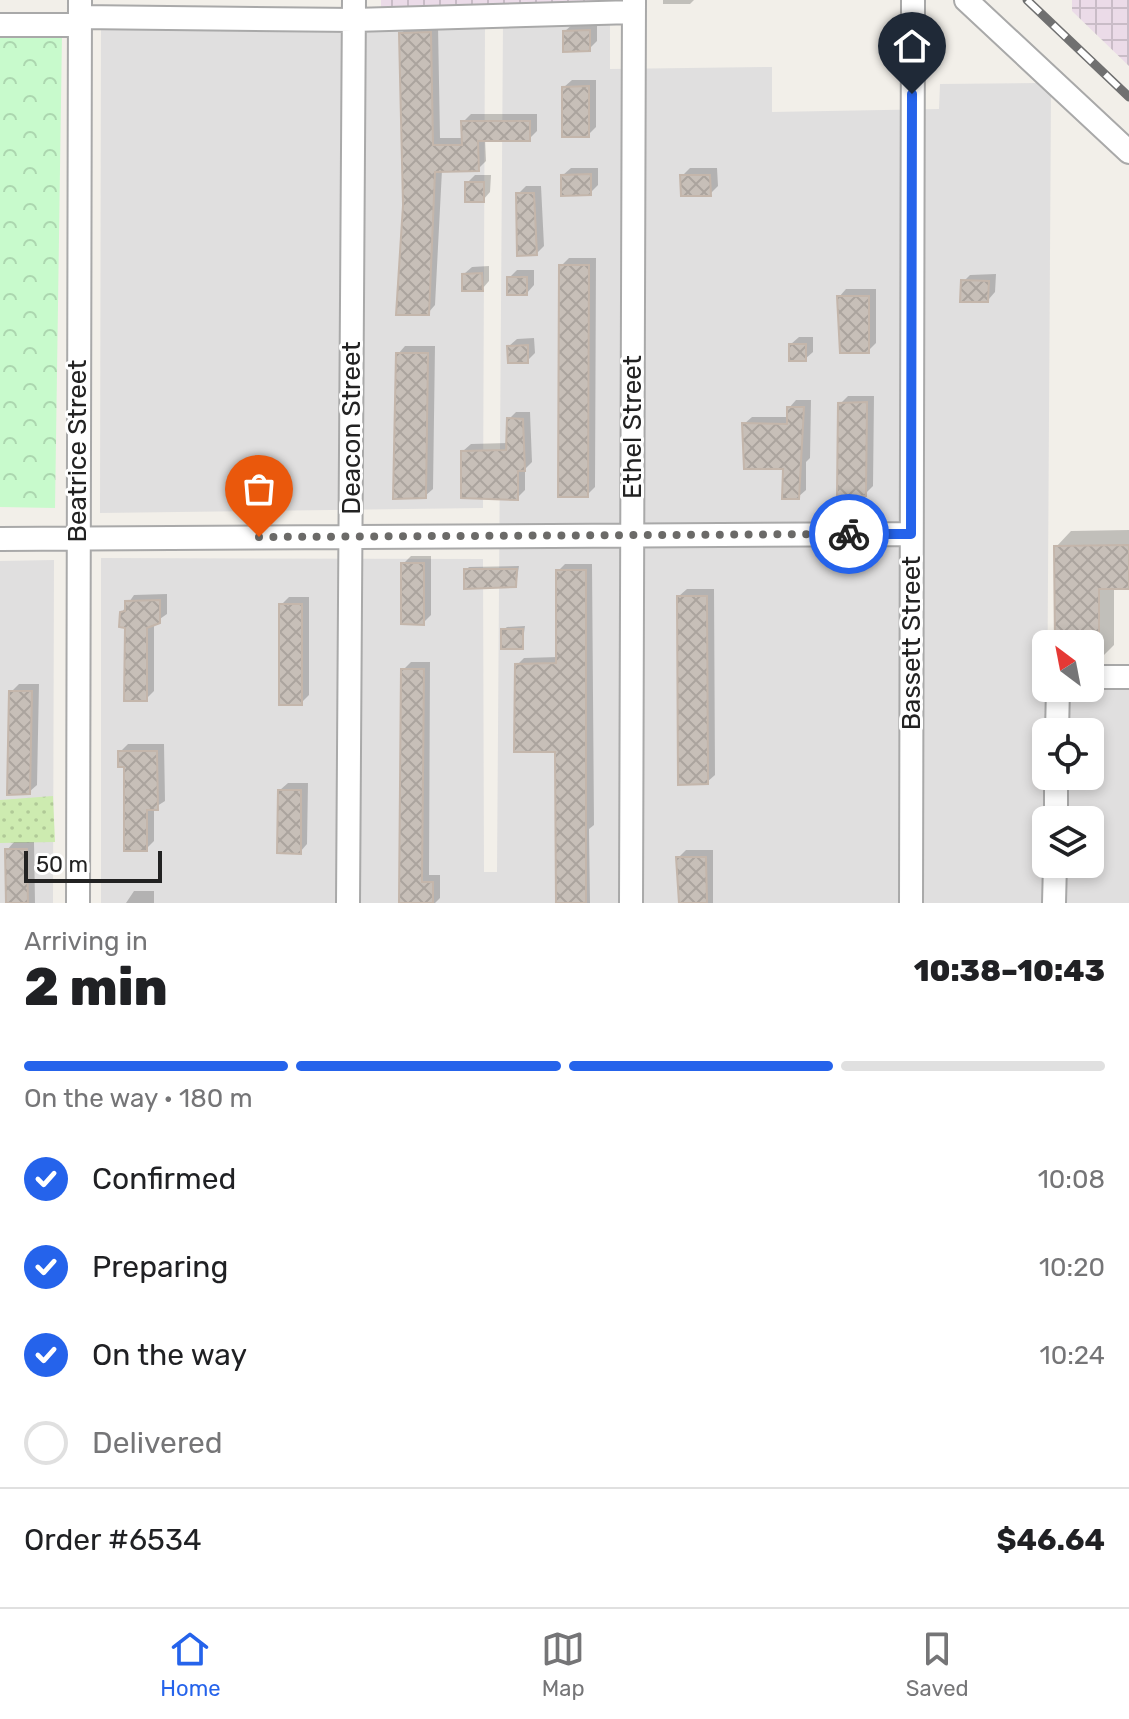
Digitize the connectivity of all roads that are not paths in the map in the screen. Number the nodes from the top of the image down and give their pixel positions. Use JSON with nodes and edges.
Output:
{"nodes":[{"id":1,"x":913,"y":0,"type":"edge"},
{"id":2,"x":966,"y":0,"type":"edge"},
{"id":3,"x":634,"y":6,"type":"edge"},
{"id":4,"x":354,"y":10,"type":"edge"},
{"id":5,"x":80,"y":14,"type":"edge"},
{"id":6,"x":0,"y":25,"type":"edge"},
{"id":7,"x":1129,"y":152,"type":"edge"},
{"id":8,"x":911,"y":534,"type":"junction"},
{"id":9,"x":632,"y":535,"type":"junction"},
{"id":10,"x":350,"y":537,"type":"junction"},
{"id":11,"x":77,"y":538,"type":"junction"},
{"id":12,"x":0,"y":539,"type":"edge"},
{"id":13,"x":1104,"y":677,"type":"edge"},
{"id":14,"x":1129,"y":677,"type":"edge"},
{"id":15,"x":1055,"y":878,"type":"edge"},
{"id":16,"x":78,"y":903,"type":"edge"},
{"id":17,"x":348,"y":903,"type":"edge"},
{"id":18,"x":631,"y":903,"type":"edge"},
{"id":19,"x":911,"y":903,"type":"edge"},
{"id":20,"x":1054,"y":903,"type":"edge"}],
"edges":[{"from":1,"to":8,"type":"street","name":"Bassett Street"},
{"from":2,"to":7,"type":"street"},
{"from":3,"to":4,"type":"street"},
{"from":3,"to":9,"type":"street","name":"Ethel Street"},
{"from":4,"to":5,"type":"street"},
{"from":4,"to":10,"type":"street","name":"Deacon Street"},
{"from":5,"to":6,"type":"street"},
{"from":5,"to":11,"type":"street","name":"Beatrice Street"},
{"from":8,"to":9,"type":"street"},
{"from":8,"to":19,"type":"street","name":"Bassett Street"},
{"from":9,"to":10,"type":"street"},
{"from":9,"to":18,"type":"street","name":"Ethel Street"},
{"from":10,"to":11,"type":"street"},
{"from":10,"to":17,"type":"street","name":"Deacon Street"},
{"from":11,"to":12,"type":"street"},
{"from":11,"to":16,"type":"street","name":"Beatrice Street"},
{"from":13,"to":14,"type":"street"},
{"from":15,"to":20,"type":"street"}]}
